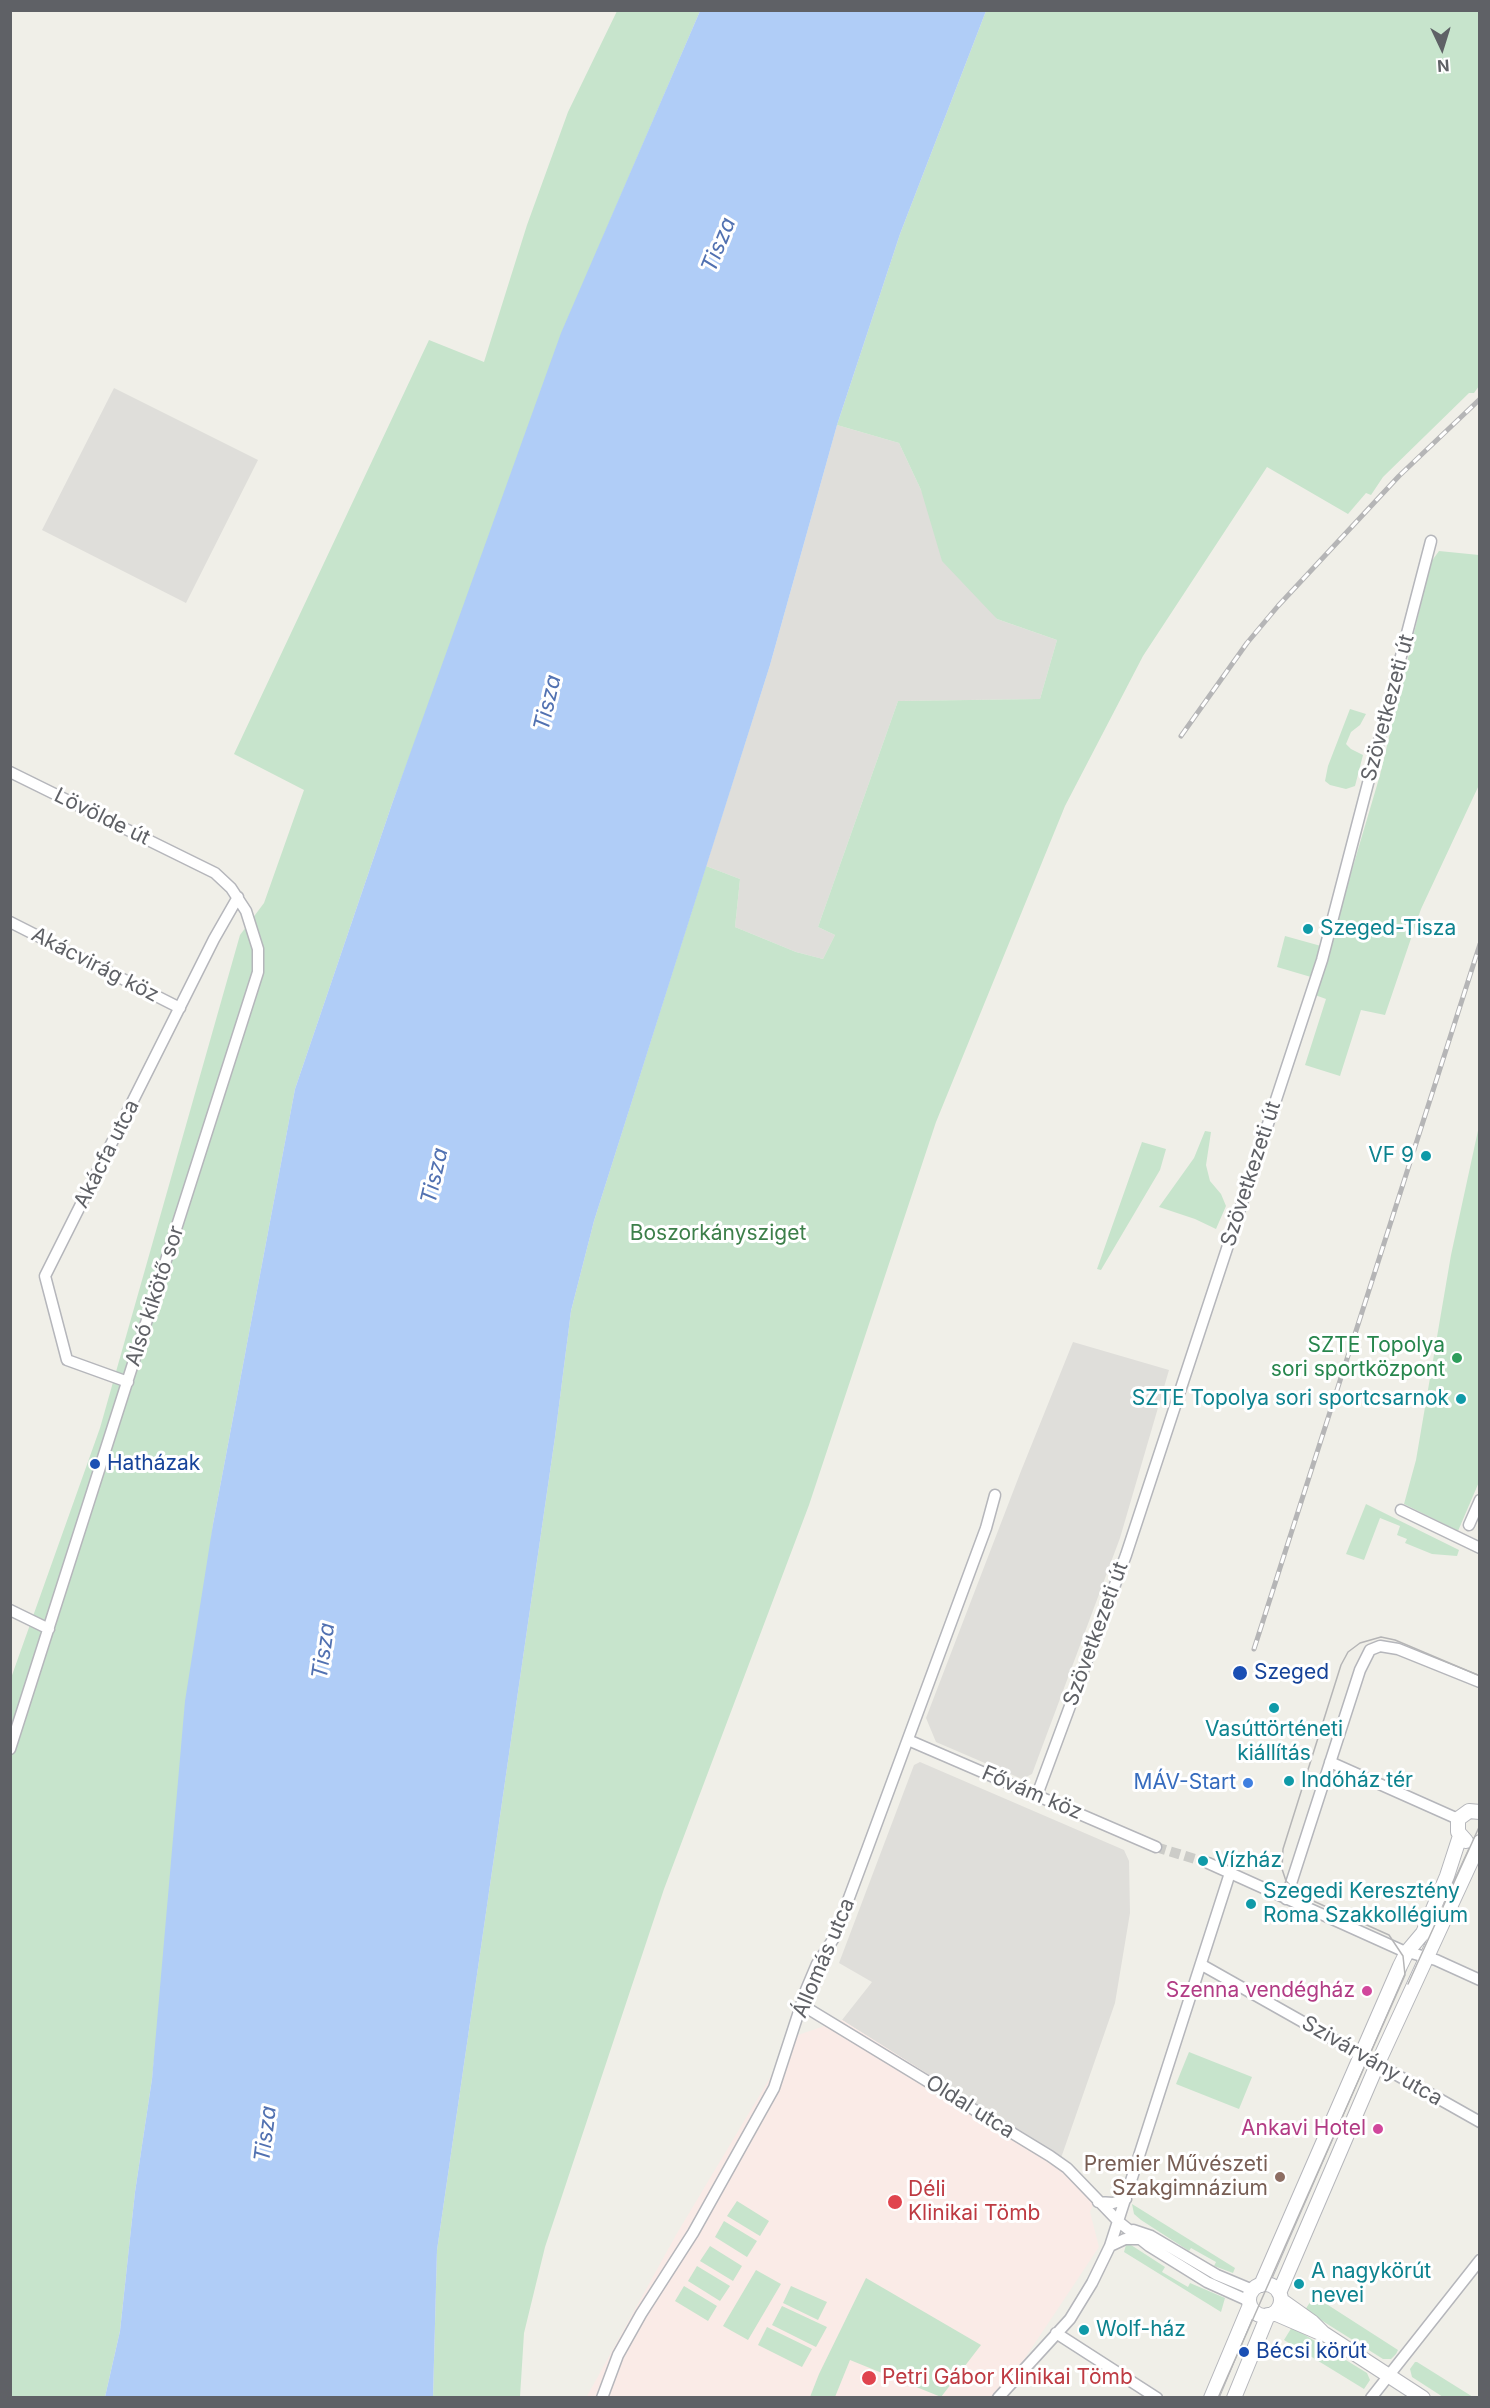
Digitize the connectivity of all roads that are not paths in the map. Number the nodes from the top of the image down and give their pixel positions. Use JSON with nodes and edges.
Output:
{"nodes":[{"id":1,"x":1431,"y":542,"type":"dead end"},
{"id":2,"x":10,"y":772,"type":"edge"},
{"id":3,"x":194,"y":862,"type":"joint"},
{"id":4,"x":238,"y":897,"type":"junction"},
{"id":5,"x":10,"y":921,"type":"edge"},
{"id":6,"x":180,"y":1008,"type":"junction"},
{"id":7,"x":128,"y":1382,"type":"junction"},
{"id":8,"x":995,"y":1495,"type":"dead end"},
{"id":9,"x":1479,"y":1500,"type":"edge"},
{"id":10,"x":1401,"y":1510,"type":"dead end"},
{"id":11,"x":1469,"y":1525,"type":"dead end"},
{"id":12,"x":1479,"y":1548,"type":"edge"},
{"id":13,"x":10,"y":1610,"type":"edge"},
{"id":14,"x":49,"y":1629,"type":"junction"},
{"id":15,"x":1479,"y":1682,"type":"edge"},
{"id":16,"x":908,"y":1740,"type":"junction"},
{"id":17,"x":10,"y":1749,"type":"edge"},
{"id":18,"x":1330,"y":1762,"type":"junction"},
{"id":19,"x":1037,"y":1795,"type":"junction"},
{"id":20,"x":1479,"y":1811,"type":"edge"},
{"id":21,"x":1458,"y":1820,"type":"junction"},
{"id":22,"x":1460,"y":1836,"type":"junction"},
{"id":23,"x":1479,"y":1841,"type":"edge"},
{"id":24,"x":1156,"y":1847,"type":"tunnel mouth"},
{"id":25,"x":1208,"y":1863,"type":"tunnel mouth"},
{"id":26,"x":1230,"y":1874,"type":"junction"},
{"id":27,"x":1286,"y":1899,"type":"junction"},
{"id":28,"x":1407,"y":1952,"type":"junction"},
{"id":29,"x":1426,"y":1956,"type":"junction"},
{"id":30,"x":1202,"y":1965,"type":"junction"},
{"id":31,"x":1479,"y":1980,"type":"edge"},
{"id":32,"x":802,"y":2005,"type":"junction"},
{"id":33,"x":1362,"y":2055,"type":"junction"},
{"id":34,"x":1377,"y":2065,"type":"junction"},
{"id":35,"x":1479,"y":2121,"type":"edge"},
{"id":36,"x":1126,"y":2199,"type":"junction"},
{"id":37,"x":1098,"y":2202,"type":"junction"},
{"id":38,"x":1122,"y":2225,"type":"junction"},
{"id":39,"x":1140,"y":2239,"type":"junction"},
{"id":40,"x":1110,"y":2246,"type":"junction"},
{"id":41,"x":1479,"y":2260,"type":"edge"},
{"id":42,"x":1253,"y":2295,"type":"junction"},
{"id":43,"x":1276,"y":2305,"type":"junction"},
{"id":44,"x":1056,"y":2333,"type":"junction"},
{"id":45,"x":1388,"y":2376,"type":"junction"},
{"id":46,"x":602,"y":2397,"type":"edge"},
{"id":47,"x":998,"y":2397,"type":"edge"},
{"id":48,"x":1157,"y":2397,"type":"edge"},
{"id":49,"x":1211,"y":2397,"type":"edge"},
{"id":50,"x":1234,"y":2397,"type":"edge"},
{"id":51,"x":1371,"y":2397,"type":"edge"},
{"id":52,"x":1423,"y":2397,"type":"edge"}],
"edges":[{"from":1,"to":19,"type":"street","name":"Szövetkezeti út"},
{"from":2,"to":3,"type":"street","name":"Lövölde út"},
{"from":3,"to":4,"type":"street","name":"Alsó kikötő sor"},
{"from":4,"to":6,"type":"street","name":"Akácfa utca"},
{"from":4,"to":7,"type":"street","name":"Alsó kikötő sor"},
{"from":5,"to":6,"type":"street","name":"Akácvirág köz"},
{"from":6,"to":7,"type":"street","name":"Akácfa utca"},
{"from":7,"to":14,"type":"street","name":"Alsó kikötő sor"},
{"from":8,"to":16,"type":"street","name":"Állomás utca"},
{"from":9,"to":11,"type":"street"},
{"from":10,"to":12,"type":"street"},
{"from":13,"to":14,"type":"street"},
{"from":14,"to":17,"type":"street","name":"Alsó kikötő sor"},
{"from":15,"to":18,"type":"street"},
{"from":16,"to":19,"type":"street","name":"Fővám köz"},
{"from":16,"to":32,"type":"street","name":"Állomás utca"},
{"from":18,"to":21,"type":"street"},
{"from":18,"to":27,"type":"street"},
{"from":19,"to":24,"type":"street","name":"Fővám köz"},
{"from":20,"to":21,"type":"street"},
{"from":21,"to":22,"type":"street"},
{"from":22,"to":23,"type":"street"},
{"from":22,"to":28,"type":"street"},
{"from":23,"to":29,"type":"street"},
{"from":25,"to":26,"type":"street"},
{"from":26,"to":27,"type":"street"},
{"from":26,"to":30,"type":"street"},
{"from":27,"to":28,"type":"street"},
{"from":28,"to":29,"type":"street"},
{"from":28,"to":33,"type":"street"},
{"from":29,"to":31,"type":"street"},
{"from":29,"to":34,"type":"street"},
{"from":30,"to":33,"type":"street","name":"Szivárvány utca"},
{"from":30,"to":36,"type":"street"},
{"from":32,"to":37,"type":"street","name":"Oldal utca"},
{"from":32,"to":46,"type":"street","name":"Állomás utca"},
{"from":33,"to":34,"type":"street","name":"Szivárvány utca"},
{"from":33,"to":42,"type":"street"},
{"from":34,"to":35,"type":"street","name":"Szivárvány utca"},
{"from":34,"to":43,"type":"street"},
{"from":36,"to":37,"type":"street"},
{"from":36,"to":38,"type":"street"},
{"from":37,"to":38,"type":"street","name":"Oldal utca"},
{"from":38,"to":39,"type":"street","name":"Oldal utca"},
{"from":38,"to":40,"type":"street"},
{"from":38,"to":42,"type":"street","name":"Oldal utca"},
{"from":39,"to":40,"type":"street"},
{"from":39,"to":42,"type":"street","name":"Oldal utca"},
{"from":40,"to":44,"type":"street"},
{"from":41,"to":45,"type":"street"},
{"from":42,"to":43,"type":"street"},
{"from":42,"to":43,"type":"street"},
{"from":42,"to":49,"type":"street"},
{"from":43,"to":45,"type":"street"},
{"from":43,"to":50,"type":"street"},
{"from":44,"to":47,"type":"street"},
{"from":44,"to":48,"type":"street"},
{"from":45,"to":51,"type":"street"},
{"from":45,"to":52,"type":"street"}]}
